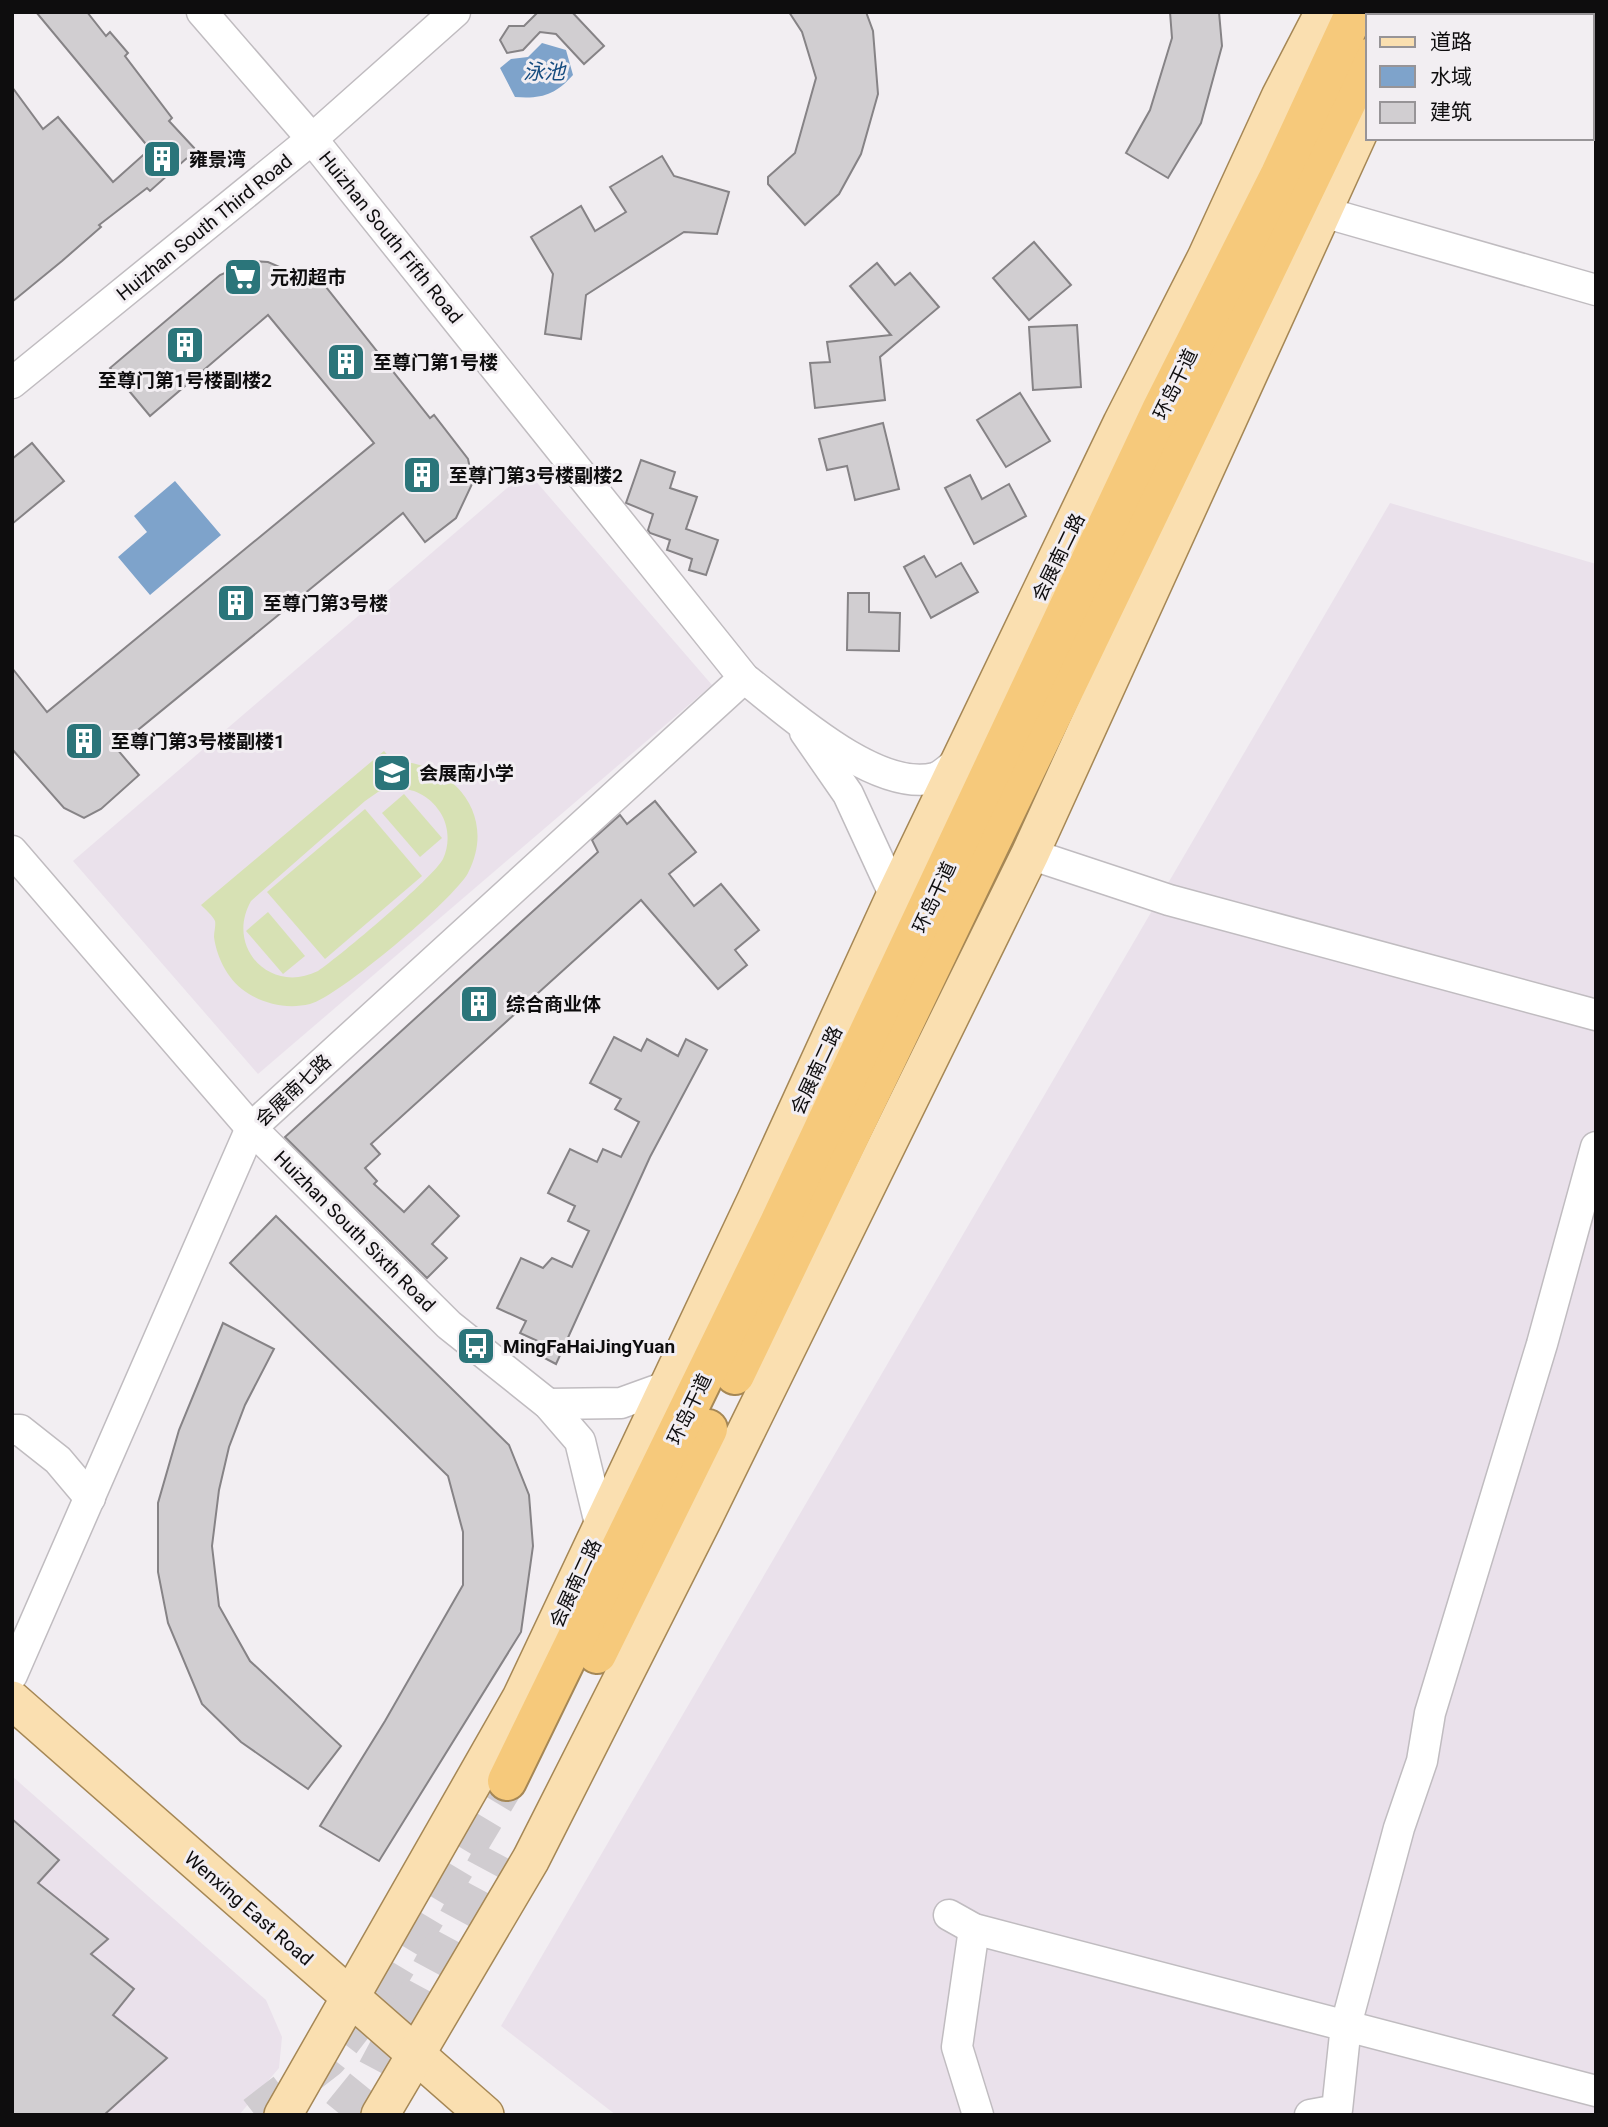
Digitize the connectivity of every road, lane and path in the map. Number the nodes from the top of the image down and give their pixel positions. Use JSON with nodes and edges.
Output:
{"nodes":[{"id":1,"x":202,"y":12,"type":"edge"},
{"id":2,"x":455,"y":12,"type":"edge"},
{"id":3,"x":1324,"y":12,"type":"edge"},
{"id":4,"x":1355,"y":12,"type":"edge"},
{"id":5,"x":1366,"y":62,"type":"edge"},
{"id":6,"x":1366,"y":116,"type":"edge"},
{"id":7,"x":312,"y":139,"type":"junction"},
{"id":8,"x":1323,"y":212,"type":"junction"},
{"id":9,"x":1596,"y":290,"type":"edge"},
{"id":10,"x":12,"y":383,"type":"edge"},
{"id":11,"x":744,"y":678,"type":"junction"},
{"id":12,"x":795,"y":717,"type":"junction"},
{"id":13,"x":961,"y":759,"type":"junction"},
{"id":14,"x":12,"y":851,"type":"edge"},
{"id":15,"x":1030,"y":854,"type":"junction"},
{"id":16,"x":895,"y":896,"type":"junction"},
{"id":17,"x":1596,"y":1015,"type":"edge"},
{"id":18,"x":251,"y":1128,"type":"junction"},
{"id":19,"x":1596,"y":1147,"type":"edge"},
{"id":20,"x":668,"y":1386,"type":"junction"},
{"id":21,"x":548,"y":1404,"type":"junction"},
{"id":22,"x":12,"y":1430,"type":"edge"},
{"id":23,"x":90,"y":1498,"type":"junction"},
{"id":24,"x":601,"y":1528,"type":"junction"},
{"id":25,"x":12,"y":1675,"type":"edge"},
{"id":26,"x":12,"y":1700,"type":"edge"},
{"id":27,"x":12,"y":1727,"type":"edge"},
{"id":28,"x":344,"y":2006,"type":"junction"},
{"id":29,"x":1346,"y":2025,"type":"junction"},
{"id":30,"x":409,"y":2067,"type":"junction"},
{"id":31,"x":1596,"y":2091,"type":"edge"},
{"id":32,"x":283,"y":2115,"type":"edge"},
{"id":33,"x":380,"y":2115,"type":"edge"},
{"id":34,"x":447,"y":2115,"type":"edge"},
{"id":35,"x":485,"y":2115,"type":"edge"},
{"id":36,"x":978,"y":2115,"type":"edge"},
{"id":37,"x":1310,"y":2115,"type":"edge"}],
"edges":[{"from":1,"to":7,"type":"street","name":"Huizhan South Fifth Road"},
{"from":2,"to":7,"type":"street","name":"Huizhan South Third Road"},
{"from":3,"to":13,"type":"main road","name":"会展南二路"},
{"from":4,"to":5,"type":"highway","name":"环岛干道"},
{"from":6,"to":8,"type":"main road"},
{"from":7,"to":10,"type":"street","name":"Huizhan South Third Road"},
{"from":7,"to":11,"type":"street","name":"Huizhan South Fifth Road"},
{"from":8,"to":9,"type":"street"},
{"from":8,"to":15,"type":"main road"},
{"from":11,"to":12,"type":"street","name":"Huizhan South Fifth Road"},
{"from":11,"to":18,"type":"street","name":"会展南七路"},
{"from":12,"to":13,"type":"street"},
{"from":12,"to":16,"type":"street"},
{"from":13,"to":16,"type":"main road","name":"会展南二路"},
{"from":14,"to":18,"type":"street","name":"Huizhan South Sixth Road"},
{"from":15,"to":17,"type":"street"},
{"from":15,"to":30,"type":"main road"},
{"from":16,"to":20,"type":"main road","name":"会展南二路"},
{"from":18,"to":21,"type":"street","name":"Huizhan South Sixth Road"},
{"from":18,"to":23,"type":"street","name":"会展南七路"},
{"from":19,"to":29,"type":"street"},
{"from":20,"to":21,"type":"street"},
{"from":20,"to":24,"type":"main road","name":"会展南二路"},
{"from":21,"to":24,"type":"street","name":"Huizhan South Sixth Road"},
{"from":22,"to":23,"type":"street"},
{"from":23,"to":25,"type":"street","name":"会展南七路"},
{"from":24,"to":28,"type":"main road","name":"会展南二路"},
{"from":26,"to":28,"type":"main road","name":"Wenxing East Road"},
{"from":27,"to":28,"type":"main road","name":"Wenxing East Road"},
{"from":28,"to":30,"type":"main road","name":"Wenxing East Road"},
{"from":28,"to":32,"type":"main road","name":"会展南二路"},
{"from":29,"to":31,"type":"street"},
{"from":29,"to":36,"type":"street"},
{"from":29,"to":37,"type":"street"},
{"from":30,"to":33,"type":"main road"},
{"from":30,"to":34,"type":"main road","name":"Wenxing East Road"},
{"from":30,"to":35,"type":"main road","name":"Wenxing East Road"}]}
